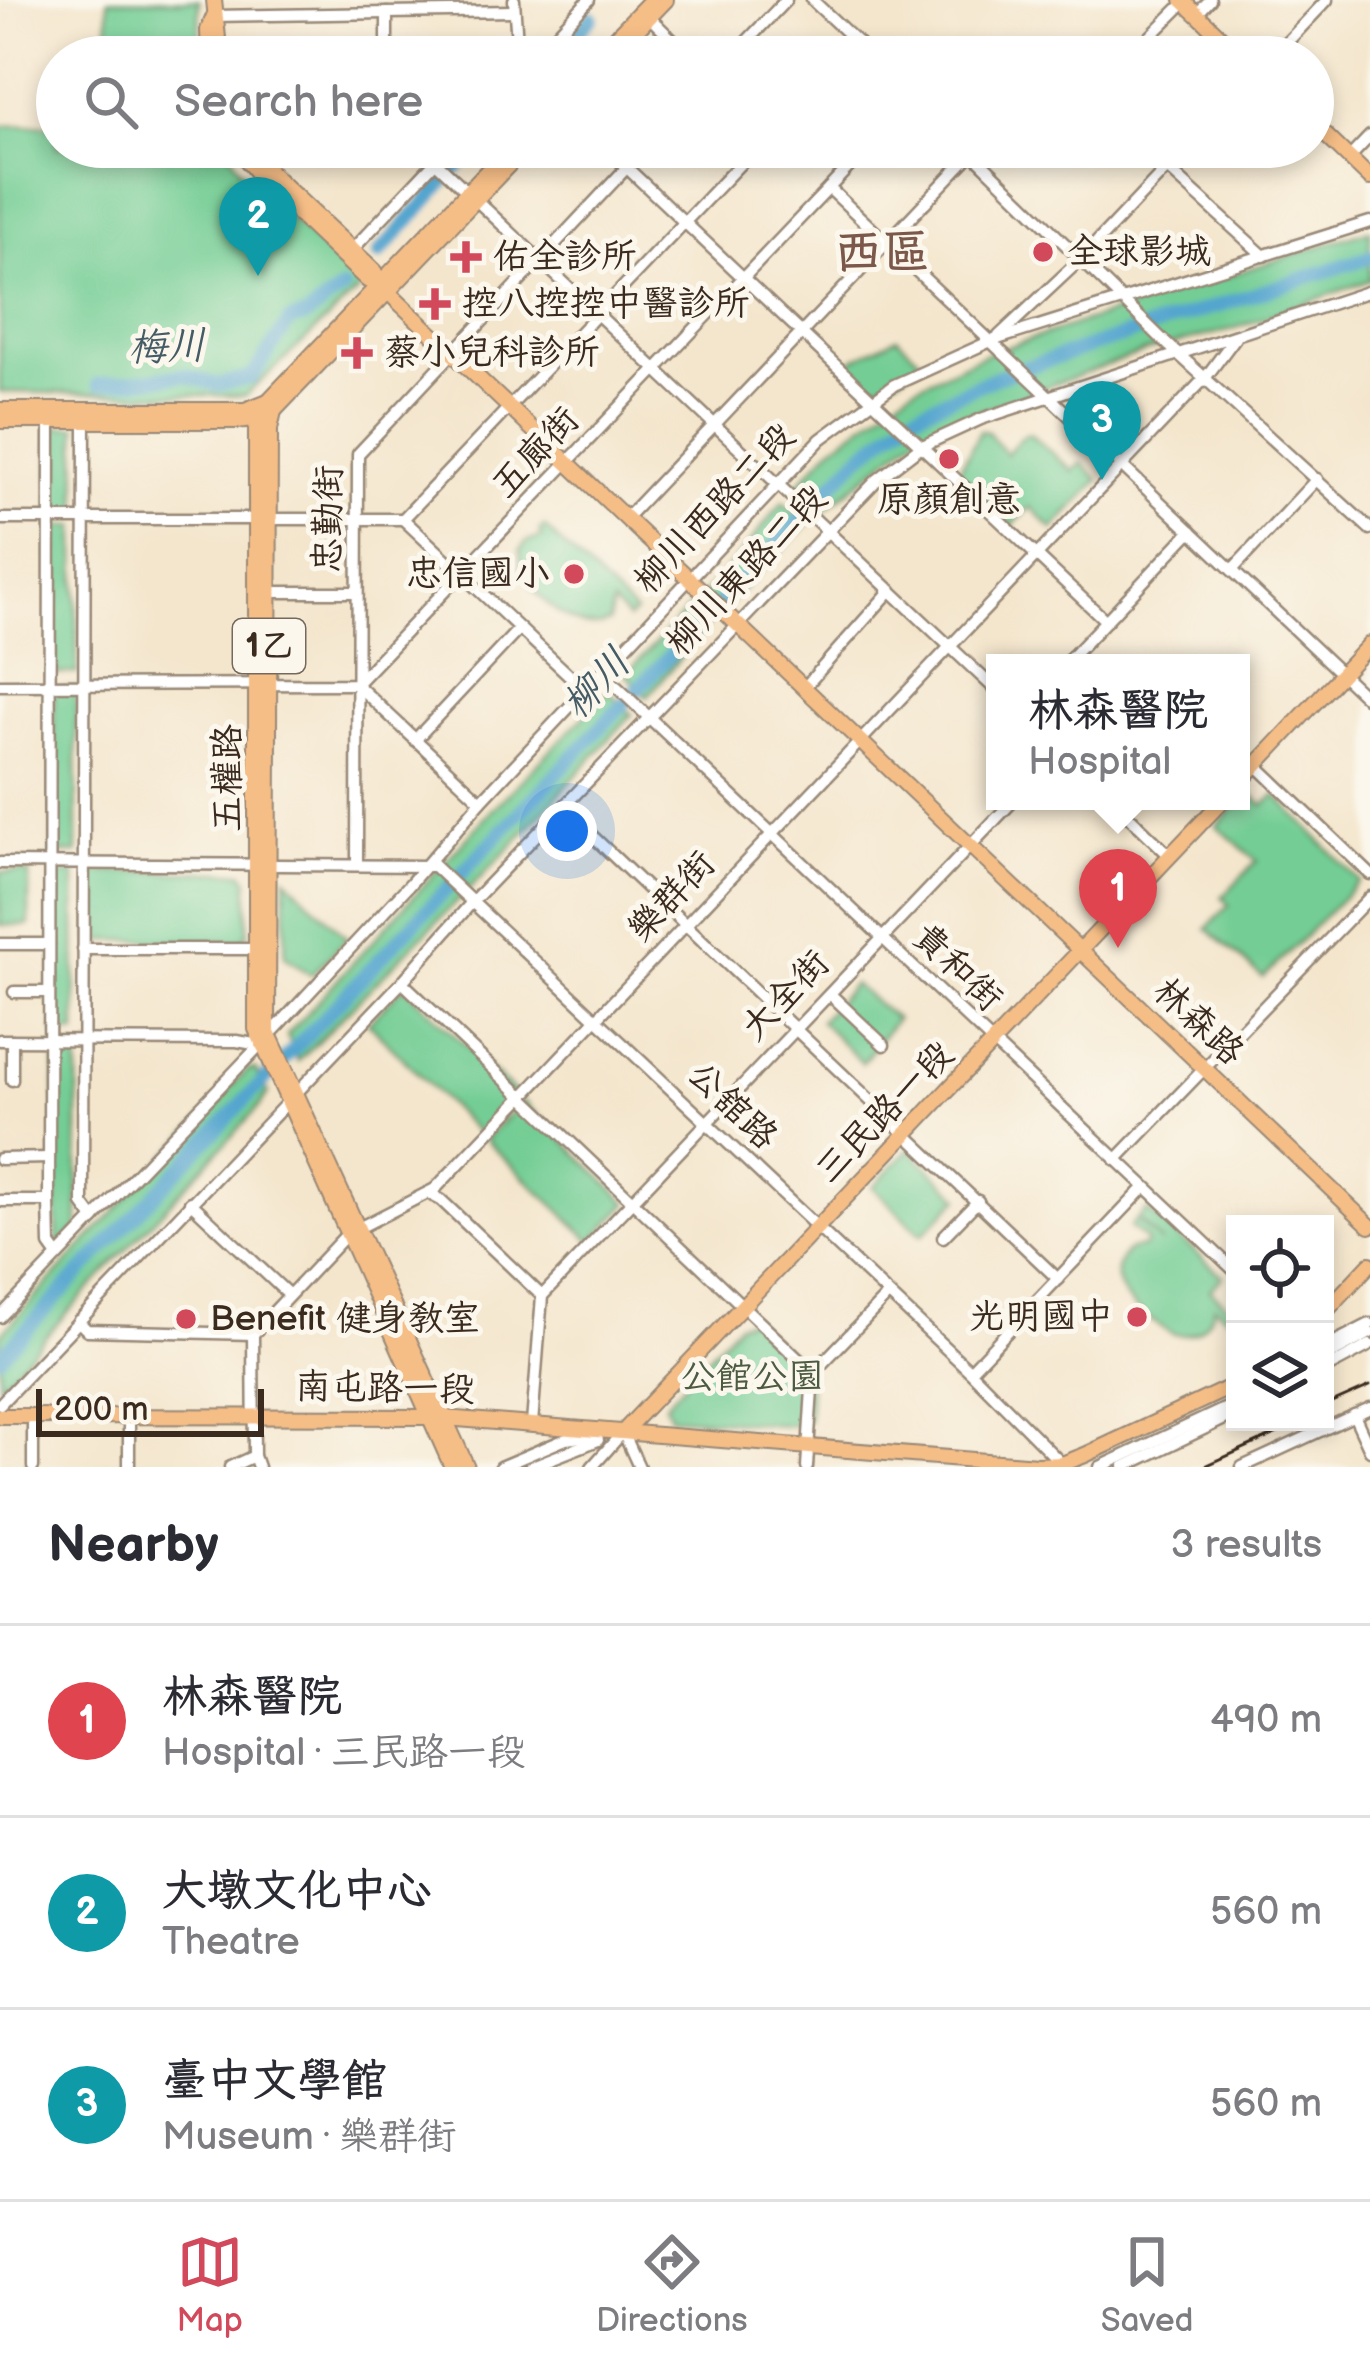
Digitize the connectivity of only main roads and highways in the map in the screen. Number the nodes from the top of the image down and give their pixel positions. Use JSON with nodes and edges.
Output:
{"nodes":[{"id":1,"x":666,"y":0,"type":"edge"},
{"id":2,"x":1184,"y":1,"type":"edge"},
{"id":3,"x":647,"y":9,"type":"edge"},
{"id":4,"x":618,"y":36,"type":"edge"},
{"id":5,"x":627,"y":36,"type":"edge"},
{"id":6,"x":1220,"y":36,"type":"edge"},
{"id":7,"x":1334,"y":142,"type":"edge"},
{"id":8,"x":255,"y":168,"type":"edge"},
{"id":9,"x":268,"y":168,"type":"edge"},
{"id":10,"x":493,"y":168,"type":"edge"},
{"id":11,"x":502,"y":168,"type":"edge"},
{"id":12,"x":1370,"y":178,"type":"edge"},
{"id":13,"x":472,"y":195,"type":"junction"},
{"id":14,"x":384,"y":288,"type":"junction"},
{"id":15,"x":0,"y":410,"type":"edge"},
{"id":16,"x":50,"y":416,"type":"junction"},
{"id":17,"x":261,"y":417,"type":"junction"},
{"id":18,"x":0,"y":421,"type":"edge"},
{"id":19,"x":263,"y":519,"type":"junction"},
{"id":20,"x":1370,"y":644,"type":"edge"},
{"id":21,"x":263,"y":685,"type":"junction"},
{"id":22,"x":1250,"y":771,"type":"edge"},
{"id":23,"x":1213,"y":810,"type":"edge"},
{"id":24,"x":264,"y":863,"type":"junction"},
{"id":25,"x":1079,"y":952,"type":"junction"},
{"id":26,"x":267,"y":1045,"type":"junction"},
{"id":27,"x":1370,"y":1226,"type":"edge"},
{"id":28,"x":1370,"y":1264,"type":"edge"},
{"id":29,"x":1334,"y":1302,"type":"edge"},
{"id":30,"x":1226,"y":1389,"type":"edge"},
{"id":31,"x":0,"y":1416,"type":"edge"},
{"id":32,"x":437,"y":1418,"type":"junction"},
{"id":33,"x":623,"y":1432,"type":"junction"},
{"id":34,"x":1064,"y":1466,"type":"edge"},
{"id":35,"x":452,"y":1467,"type":"edge"},
{"id":36,"x":467,"y":1467,"type":"edge"}],
"edges":[{"from":1,"to":3,"type":"main road"},
{"from":2,"to":6,"type":"main road"},
{"from":3,"to":4,"type":"main road"},
{"from":3,"to":5,"type":"main road"},
{"from":7,"to":12,"type":"main road"},
{"from":8,"to":14,"type":"main road"},
{"from":9,"to":14,"type":"main road"},
{"from":10,"to":13,"type":"main road"},
{"from":11,"to":13,"type":"main road"},
{"from":13,"to":14,"type":"main road"},
{"from":14,"to":17,"type":"main road"},
{"from":14,"to":25,"type":"main road","name":"林森路"},
{"from":15,"to":16,"type":"main road"},
{"from":16,"to":17,"type":"main road"},
{"from":16,"to":18,"type":"main road"},
{"from":17,"to":19,"type":"main road","name":"五權路","number":"1乙"},
{"from":19,"to":21,"type":"main road","name":"五權路","number":"1乙"},
{"from":19,"to":21,"type":"main road","name":"五權路","number":"1乙"},
{"from":20,"to":22,"type":"main road"},
{"from":21,"to":24,"type":"main road","name":"五權路","number":"1乙"},
{"from":23,"to":25,"type":"main road","name":"三民路一段"},
{"from":24,"to":26,"type":"main road","name":"五權路","number":"1乙"},
{"from":24,"to":26,"type":"main road","name":"五權路","number":"1乙"},
{"from":25,"to":27,"type":"main road","name":"林森路"},
{"from":25,"to":33,"type":"main road","name":"三民路一段"},
{"from":26,"to":32,"type":"main road","number":"1乙"},
{"from":28,"to":29,"type":"main road"},
{"from":30,"to":34,"type":"main road"},
{"from":31,"to":32,"type":"main road","name":"南屯路一段"},
{"from":32,"to":33,"type":"main road","name":"南屯路一段"},
{"from":32,"to":35,"type":"main road","number":"1乙"},
{"from":32,"to":36,"type":"main road","number":"1乙"},
{"from":33,"to":34,"type":"main road","name":"南屯路一段"}]}
